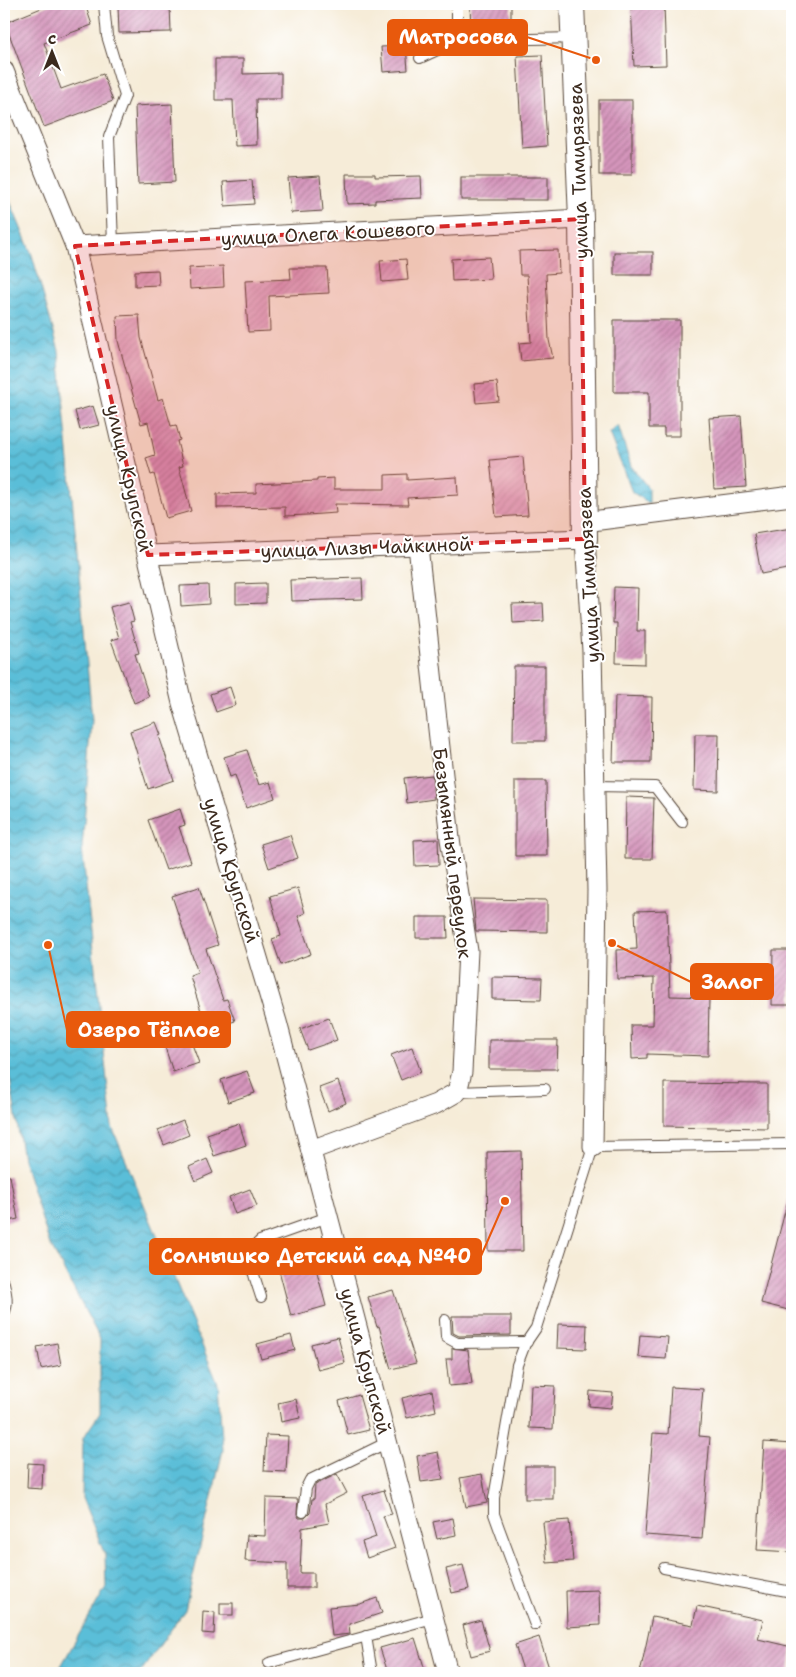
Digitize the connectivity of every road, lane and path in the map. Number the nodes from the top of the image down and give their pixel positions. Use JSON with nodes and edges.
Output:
{"nodes":[{"id":1,"x":104,"y":4,"type":"edge"},
{"id":2,"x":457,"y":4,"type":"edge"},
{"id":3,"x":572,"y":4,"type":"edge"},
{"id":4,"x":573,"y":38,"type":"junction"},
{"id":5,"x":457,"y":40,"type":"junction"},
{"id":6,"x":420,"y":58,"type":"dead end"},
{"id":7,"x":4,"y":71,"type":"edge"},
{"id":8,"x":581,"y":219,"type":"junction"},
{"id":9,"x":113,"y":244,"type":"junction"},
{"id":10,"x":75,"y":246,"type":"junction"},
{"id":11,"x":792,"y":496,"type":"edge"},
{"id":12,"x":584,"y":531,"type":"junction"},
{"id":13,"x":418,"y":546,"type":"junction"},
{"id":14,"x":148,"y":555,"type":"junction"},
{"id":15,"x":595,"y":786,"type":"junction"},
{"id":16,"x":682,"y":822,"type":"dead end"},
{"id":17,"x":545,"y":1089,"type":"dead end"},
{"id":18,"x":457,"y":1092,"type":"junction"},
{"id":19,"x":792,"y":1144,"type":"edge"},
{"id":20,"x":593,"y":1147,"type":"junction"},
{"id":21,"x":311,"y":1150,"type":"junction"},
{"id":22,"x":328,"y":1217,"type":"junction"},
{"id":23,"x":4,"y":1283,"type":"edge"},
{"id":24,"x":261,"y":1297,"type":"dead end"},
{"id":25,"x":4,"y":1313,"type":"edge"},
{"id":26,"x":445,"y":1320,"type":"dead end"},
{"id":27,"x":527,"y":1342,"type":"junction"},
{"id":28,"x":388,"y":1442,"type":"junction"},
{"id":29,"x":303,"y":1512,"type":"dead end"},
{"id":30,"x":664,"y":1568,"type":"dead end"},
{"id":31,"x":792,"y":1592,"type":"edge"},
{"id":32,"x":432,"y":1618,"type":"junction"},
{"id":33,"x":535,"y":1625,"type":"dead end"},
{"id":34,"x":366,"y":1636,"type":"junction"},
{"id":35,"x":270,"y":1662,"type":"dead end"},
{"id":36,"x":372,"y":1673,"type":"edge"},
{"id":37,"x":448,"y":1673,"type":"edge"}],
"edges":[{"from":1,"to":9,"type":"lane"},
{"from":2,"to":5,"type":"lane"},
{"from":3,"to":4,"type":"street","name":"улица Тимирязева"},
{"from":4,"to":5,"type":"lane"},
{"from":4,"to":8,"type":"street","name":"улица Тимирязева"},
{"from":5,"to":6,"type":"lane"},
{"from":7,"to":10,"type":"street","name":"улица Крупской"},
{"from":8,"to":9,"type":"street","name":"улица Олега Кошевого"},
{"from":8,"to":12,"type":"street","name":"улица Тимирязева"},
{"from":9,"to":10,"type":"street","name":"улица Олега Кошевого"},
{"from":10,"to":14,"type":"street","name":"улица Крупской"},
{"from":11,"to":12,"type":"street","name":"улица Лизы Чайкиной"},
{"from":12,"to":13,"type":"street","name":"улица Лизы Чайкиной"},
{"from":12,"to":15,"type":"street","name":"улица Тимирязева"},
{"from":13,"to":14,"type":"street","name":"улица Лизы Чайкиной"},
{"from":13,"to":18,"type":"street","name":"Безымянный переулок"},
{"from":14,"to":21,"type":"street","name":"улица Крупской"},
{"from":15,"to":16,"type":"lane"},
{"from":15,"to":20,"type":"street","name":"улица Тимирязева"},
{"from":17,"to":18,"type":"lane"},
{"from":18,"to":21,"type":"street"},
{"from":19,"to":20,"type":"lane"},
{"from":20,"to":27,"type":"lane"},
{"from":21,"to":22,"type":"street","name":"улица Крупской"},
{"from":22,"to":24,"type":"lane"},
{"from":22,"to":28,"type":"street","name":"улица Крупской"},
{"from":23,"to":25,"type":"lane"},
{"from":26,"to":27,"type":"lane"},
{"from":27,"to":33,"type":"lane"},
{"from":28,"to":29,"type":"lane"},
{"from":28,"to":32,"type":"street","name":"улица Крупской"},
{"from":30,"to":31,"type":"lane"},
{"from":32,"to":34,"type":"lane"},
{"from":32,"to":37,"type":"street","name":"улица Крупской"},
{"from":34,"to":35,"type":"lane"},
{"from":34,"to":36,"type":"lane"}]}
